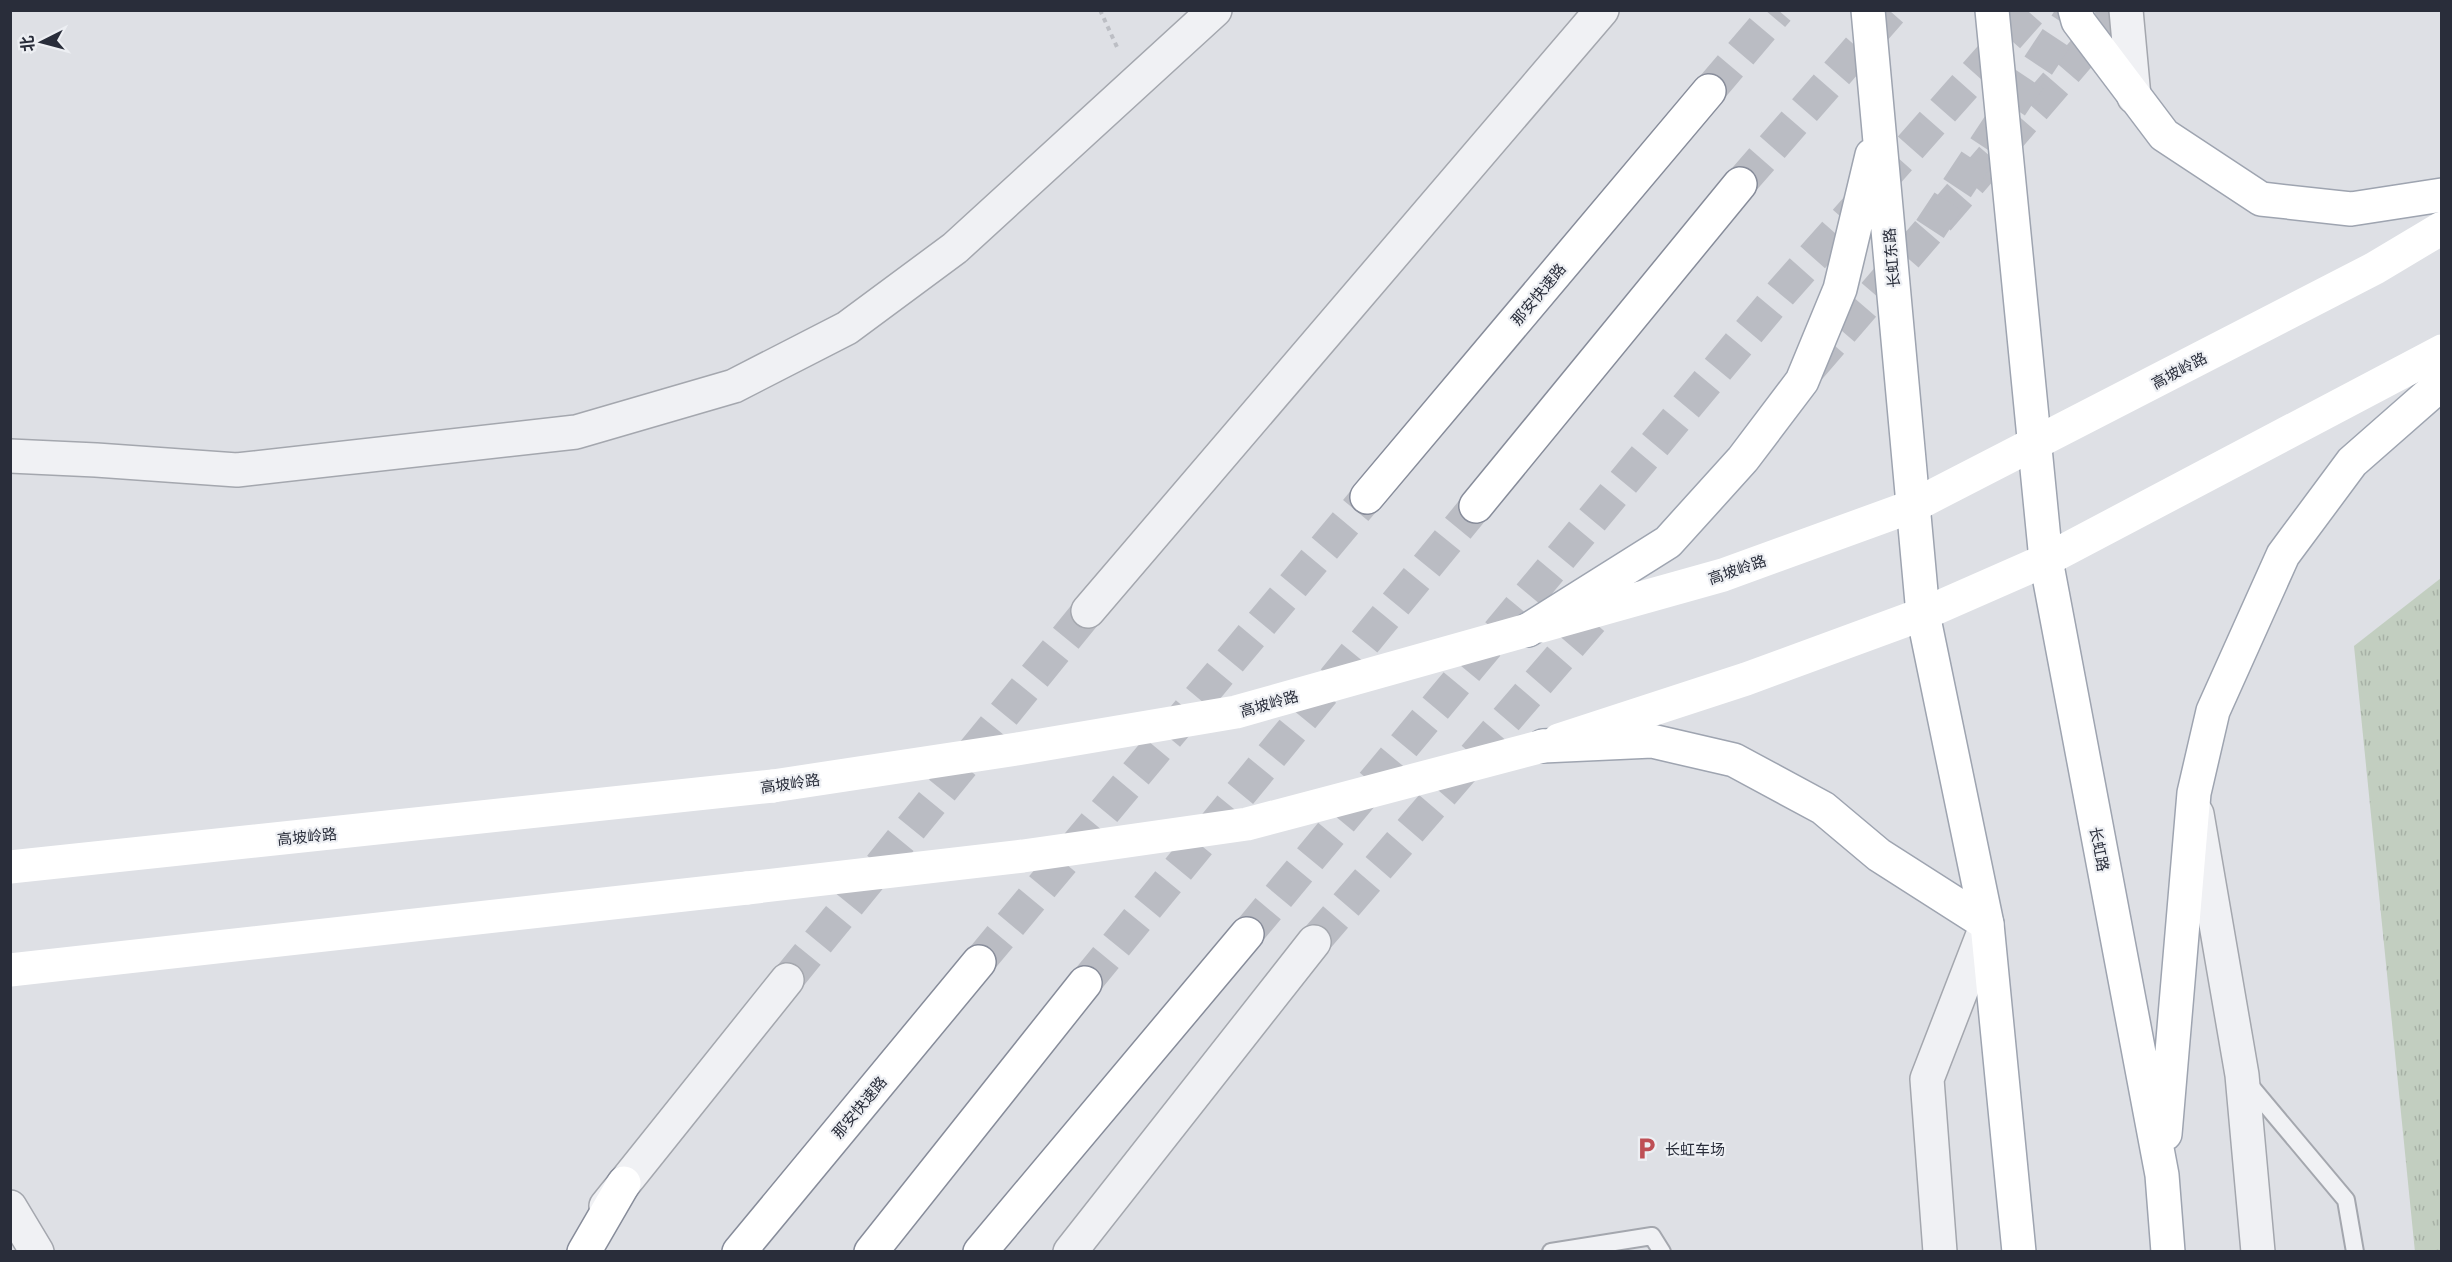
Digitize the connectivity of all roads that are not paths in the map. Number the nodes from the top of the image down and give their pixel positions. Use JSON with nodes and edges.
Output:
{"nodes":[{"id":1,"x":1215,"y":10,"type":"edge"},
{"id":2,"x":1602,"y":10,"type":"edge"},
{"id":3,"x":1868,"y":10,"type":"edge"},
{"id":4,"x":1992,"y":10,"type":"edge"},
{"id":5,"x":2074,"y":10,"type":"edge"},
{"id":6,"x":2126,"y":10,"type":"edge"},
{"id":7,"x":1708,"y":91,"type":"tunnel mouth"},
{"id":8,"x":2134,"y":97,"type":"junction"},
{"id":9,"x":1878,"y":127,"type":"junction"},
{"id":10,"x":1740,"y":184,"type":"tunnel mouth"},
{"id":11,"x":2442,"y":195,"type":"edge"},
{"id":12,"x":2442,"y":228,"type":"edge"},
{"id":13,"x":2442,"y":351,"type":"edge"},
{"id":14,"x":2442,"y":383,"type":"edge"},
{"id":15,"x":2034,"y":446,"type":"junction"},
{"id":16,"x":10,"y":456,"type":"edge"},
{"id":17,"x":1367,"y":497,"type":"tunnel mouth"},
{"id":18,"x":1476,"y":506,"type":"tunnel mouth"},
{"id":19,"x":1913,"y":506,"type":"junction"},
{"id":20,"x":2046,"y":560,"type":"junction"},
{"id":21,"x":1088,"y":610,"type":"tunnel mouth"},
{"id":22,"x":1923,"y":614,"type":"junction"},
{"id":23,"x":1528,"y":630,"type":"junction"},
{"id":24,"x":1543,"y":746,"type":"junction"},
{"id":25,"x":2194,"y":793,"type":"junction"},
{"id":26,"x":10,"y":867,"type":"edge"},
{"id":27,"x":1987,"y":924,"type":"junction"},
{"id":28,"x":1247,"y":934,"type":"tunnel mouth"},
{"id":29,"x":1314,"y":942,"type":"tunnel mouth"},
{"id":30,"x":979,"y":962,"type":"tunnel mouth"},
{"id":31,"x":10,"y":970,"type":"edge"},
{"id":32,"x":787,"y":980,"type":"tunnel mouth"},
{"id":33,"x":1085,"y":982,"type":"tunnel mouth"},
{"id":34,"x":2242,"y":1075,"type":"junction"},
{"id":35,"x":2162,"y":1175,"type":"junction"},
{"id":36,"x":624,"y":1183,"type":"junction"},
{"id":37,"x":10,"y":1207,"type":"edge"},
{"id":38,"x":37,"y":1251,"type":"edge"},
{"id":39,"x":569,"y":1251,"type":"edge"},
{"id":40,"x":584,"y":1251,"type":"edge"},
{"id":41,"x":739,"y":1251,"type":"edge"},
{"id":42,"x":871,"y":1251,"type":"edge"},
{"id":43,"x":980,"y":1251,"type":"edge"},
{"id":44,"x":1070,"y":1251,"type":"edge"},
{"id":45,"x":1551,"y":1251,"type":"edge"},
{"id":46,"x":1662,"y":1251,"type":"edge"},
{"id":47,"x":1940,"y":1251,"type":"edge"},
{"id":48,"x":2019,"y":1251,"type":"edge"},
{"id":49,"x":2168,"y":1251,"type":"edge"},
{"id":50,"x":2258,"y":1251,"type":"edge"},
{"id":51,"x":2355,"y":1251,"type":"edge"}],
"edges":[{"from":1,"to":16,"type":"street"},
{"from":2,"to":21,"type":"street"},
{"from":3,"to":9,"type":"main road","name":"长虹东路"},
{"from":4,"to":15,"type":"main road"},
{"from":5,"to":8,"type":"main road"},
{"from":6,"to":8,"type":"street"},
{"from":7,"to":17,"type":"main road","name":"那安快速路"},
{"from":8,"to":11,"type":"main road"},
{"from":9,"to":19,"type":"main road","name":"长虹东路"},
{"from":9,"to":23,"type":"main road"},
{"from":10,"to":18,"type":"main road"},
{"from":12,"to":15,"type":"main road","name":"高坡岭路"},
{"from":13,"to":20,"type":"main road"},
{"from":14,"to":25,"type":"main road"},
{"from":15,"to":19,"type":"main road","name":"高坡岭路"},
{"from":15,"to":20,"type":"main road","name":"长虹路"},
{"from":19,"to":22,"type":"main road"},
{"from":19,"to":23,"type":"main road","name":"高坡岭路"},
{"from":20,"to":22,"type":"main road"},
{"from":20,"to":35,"type":"main road","name":"长虹路"},
{"from":22,"to":24,"type":"main road"},
{"from":22,"to":27,"type":"main road"},
{"from":23,"to":26,"type":"main road","name":"高坡岭路","bridge":true},
{"from":24,"to":27,"type":"main road"},
{"from":24,"to":31,"type":"main road","bridge":true},
{"from":25,"to":34,"type":"street"},
{"from":25,"to":35,"type":"main road"},
{"from":27,"to":47,"type":"street"},
{"from":27,"to":48,"type":"main road"},
{"from":28,"to":43,"type":"main road"},
{"from":29,"to":44,"type":"street"},
{"from":30,"to":41,"type":"main road","name":"那安快速路"},
{"from":32,"to":36,"type":"street"},
{"from":33,"to":42,"type":"main road"},
{"from":34,"to":50,"type":"street"},
{"from":34,"to":51,"type":"lane"},
{"from":35,"to":49,"type":"main road","name":"长虹路"},
{"from":36,"to":39,"type":"street"},
{"from":36,"to":40,"type":"main road"},
{"from":37,"to":38,"type":"street"},
{"from":45,"to":46,"type":"lane"}]}
